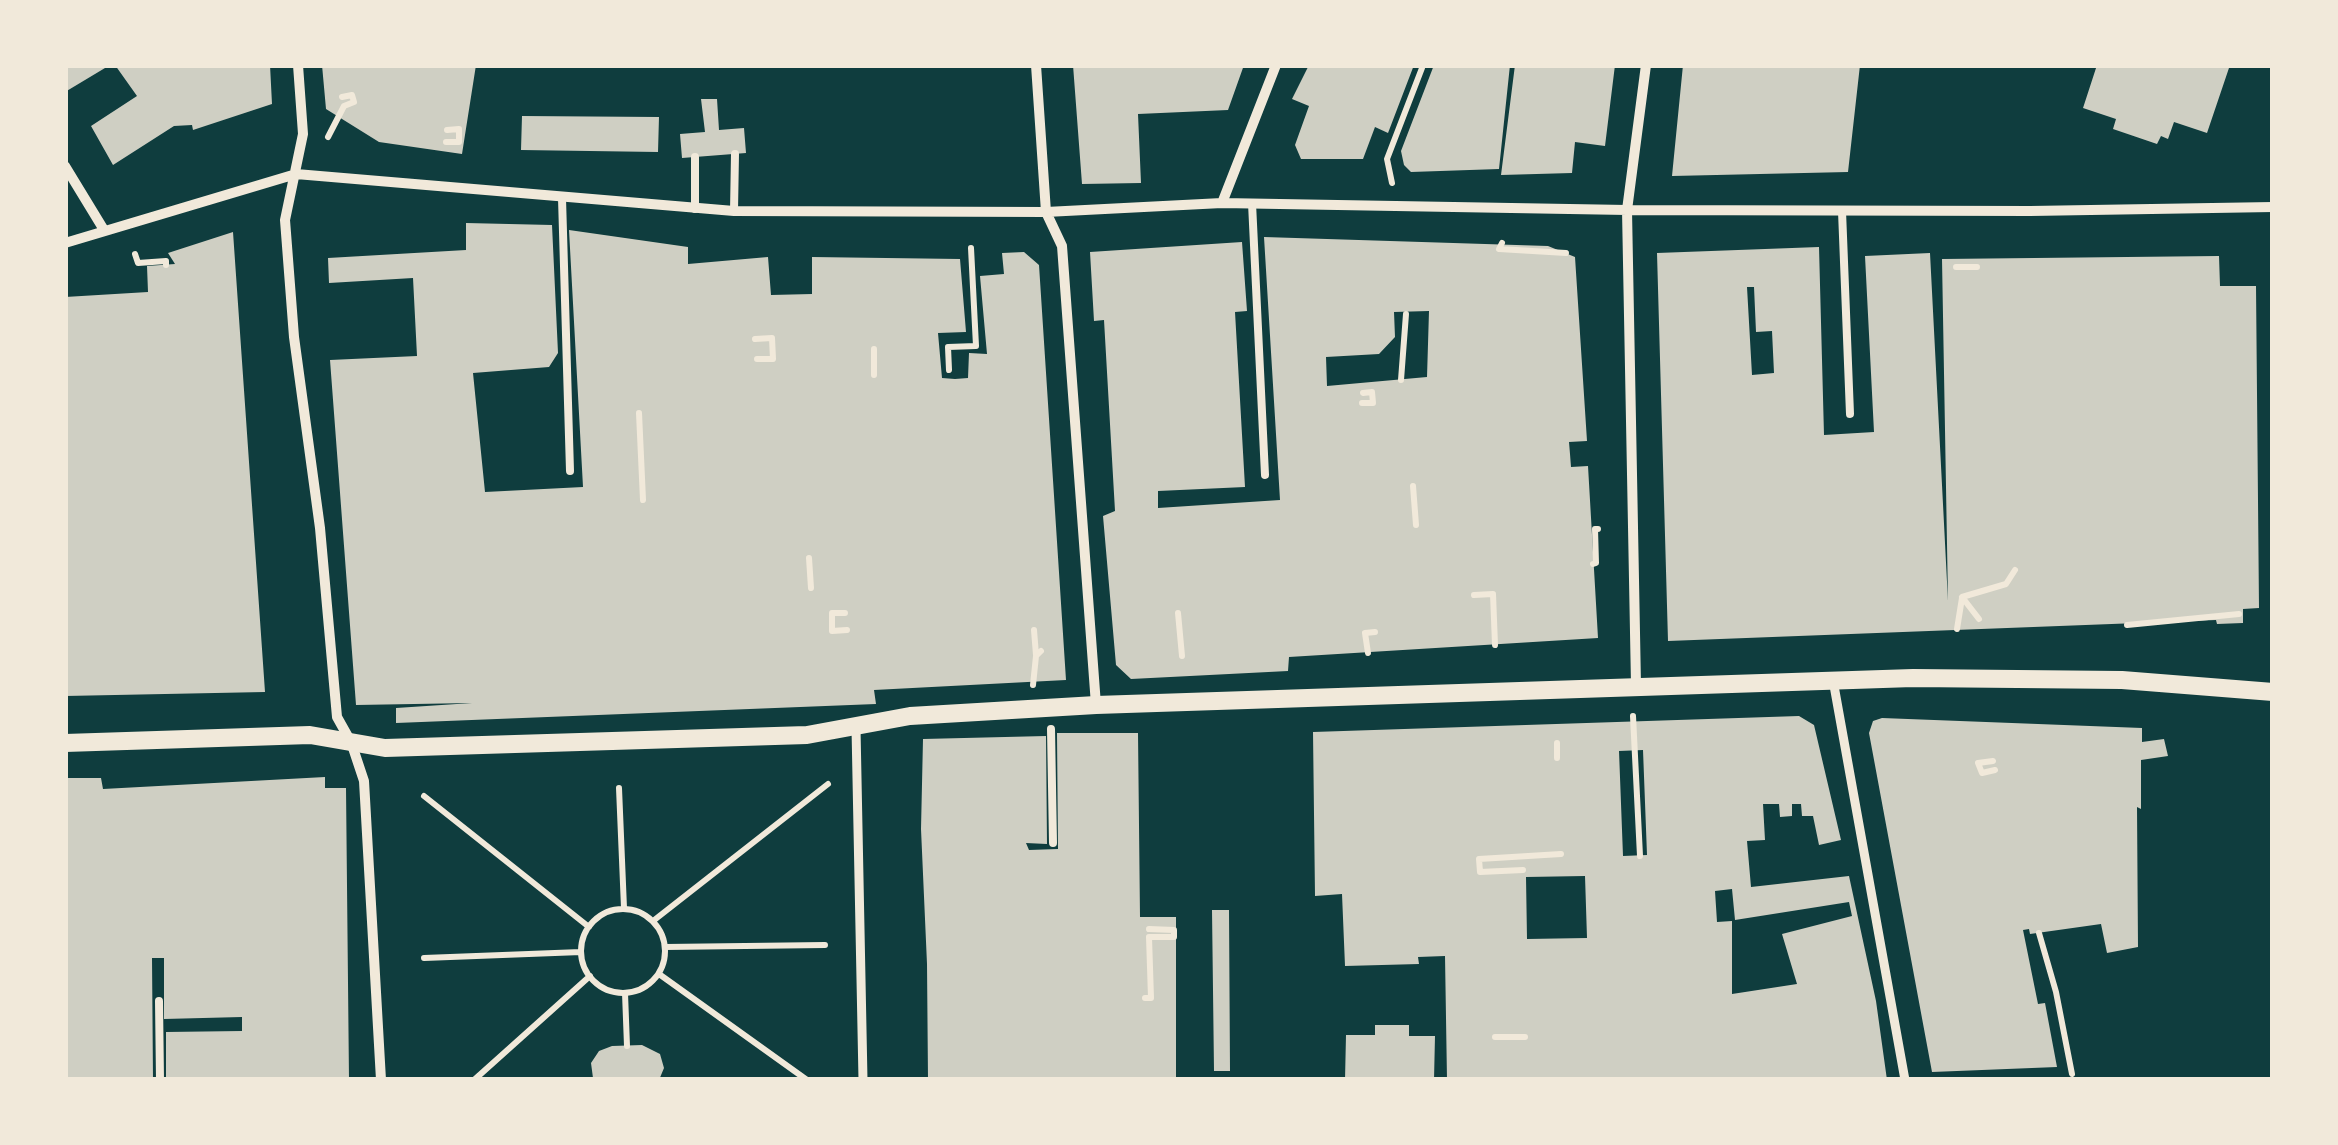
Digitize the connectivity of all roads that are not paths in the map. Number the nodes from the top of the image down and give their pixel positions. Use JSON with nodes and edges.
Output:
{"nodes":[{"id":1,"x":298,"y":65,"type":"edge"},
{"id":2,"x":1036,"y":65,"type":"edge"},
{"id":3,"x":1276,"y":65,"type":"edge"},
{"id":4,"x":1646,"y":65,"type":"edge"},
{"id":5,"x":735,"y":154,"type":"dead end"},
{"id":6,"x":694,"y":157,"type":"dead end"},
{"id":7,"x":65,"y":166,"type":"edge"},
{"id":8,"x":296,"y":174,"type":"junction"},
{"id":9,"x":562,"y":198,"type":"junction"},
{"id":10,"x":1222,"y":203,"type":"junction"},
{"id":11,"x":1252,"y":203,"type":"junction"},
{"id":12,"x":2273,"y":207,"type":"edge"},
{"id":13,"x":695,"y":209,"type":"junction"},
{"id":14,"x":734,"y":210,"type":"junction"},
{"id":15,"x":1627,"y":210,"type":"junction"},
{"id":16,"x":1842,"y":211,"type":"junction"},
{"id":17,"x":1046,"y":212,"type":"junction"},
{"id":18,"x":104,"y":230,"type":"junction"},
{"id":19,"x":65,"y":243,"type":"edge"},
{"id":20,"x":1850,"y":414,"type":"dead end"},
{"id":21,"x":570,"y":471,"type":"dead end"},
{"id":22,"x":1265,"y":475,"type":"dead end"},
{"id":23,"x":1833,"y":680,"type":"junction"},
{"id":24,"x":1636,"y":684,"type":"junction"},
{"id":25,"x":2273,"y":692,"type":"edge"},
{"id":26,"x":1096,"y":705,"type":"junction"},
{"id":27,"x":856,"y":728,"type":"junction"},
{"id":28,"x":1050,"y":729,"type":"dead end"},
{"id":29,"x":351,"y":742,"type":"junction"},
{"id":30,"x":65,"y":744,"type":"edge"},
{"id":31,"x":1053,"y":843,"type":"dead end"},
{"id":32,"x":159,"y":1002,"type":"dead end"},
{"id":33,"x":160,"y":1080,"type":"edge"},
{"id":34,"x":380,"y":1080,"type":"edge"},
{"id":35,"x":863,"y":1080,"type":"edge"},
{"id":36,"x":1906,"y":1080,"type":"edge"}],
"edges":[{"from":1,"to":8,"type":"street"},
{"from":2,"to":17,"type":"street"},
{"from":3,"to":10,"type":"street"},
{"from":4,"to":15,"type":"street"},
{"from":5,"to":14,"type":"lane"},
{"from":6,"to":13,"type":"lane"},
{"from":7,"to":18,"type":"street"},
{"from":8,"to":9,"type":"street"},
{"from":8,"to":18,"type":"street"},
{"from":8,"to":29,"type":"street"},
{"from":9,"to":13,"type":"street"},
{"from":9,"to":21,"type":"lane"},
{"from":10,"to":11,"type":"street"},
{"from":10,"to":17,"type":"street"},
{"from":11,"to":15,"type":"street"},
{"from":11,"to":22,"type":"lane"},
{"from":12,"to":16,"type":"street"},
{"from":13,"to":14,"type":"street"},
{"from":14,"to":17,"type":"street"},
{"from":15,"to":16,"type":"street"},
{"from":15,"to":24,"type":"street"},
{"from":16,"to":20,"type":"lane"},
{"from":17,"to":26,"type":"street"},
{"from":18,"to":19,"type":"street"},
{"from":23,"to":24,"type":"street"},
{"from":23,"to":25,"type":"street"},
{"from":23,"to":36,"type":"street"},
{"from":24,"to":26,"type":"street"},
{"from":26,"to":27,"type":"street"},
{"from":27,"to":29,"type":"street"},
{"from":27,"to":35,"type":"street"},
{"from":28,"to":31,"type":"lane"},
{"from":29,"to":30,"type":"street"},
{"from":29,"to":34,"type":"street"},
{"from":32,"to":33,"type":"lane"}]}
